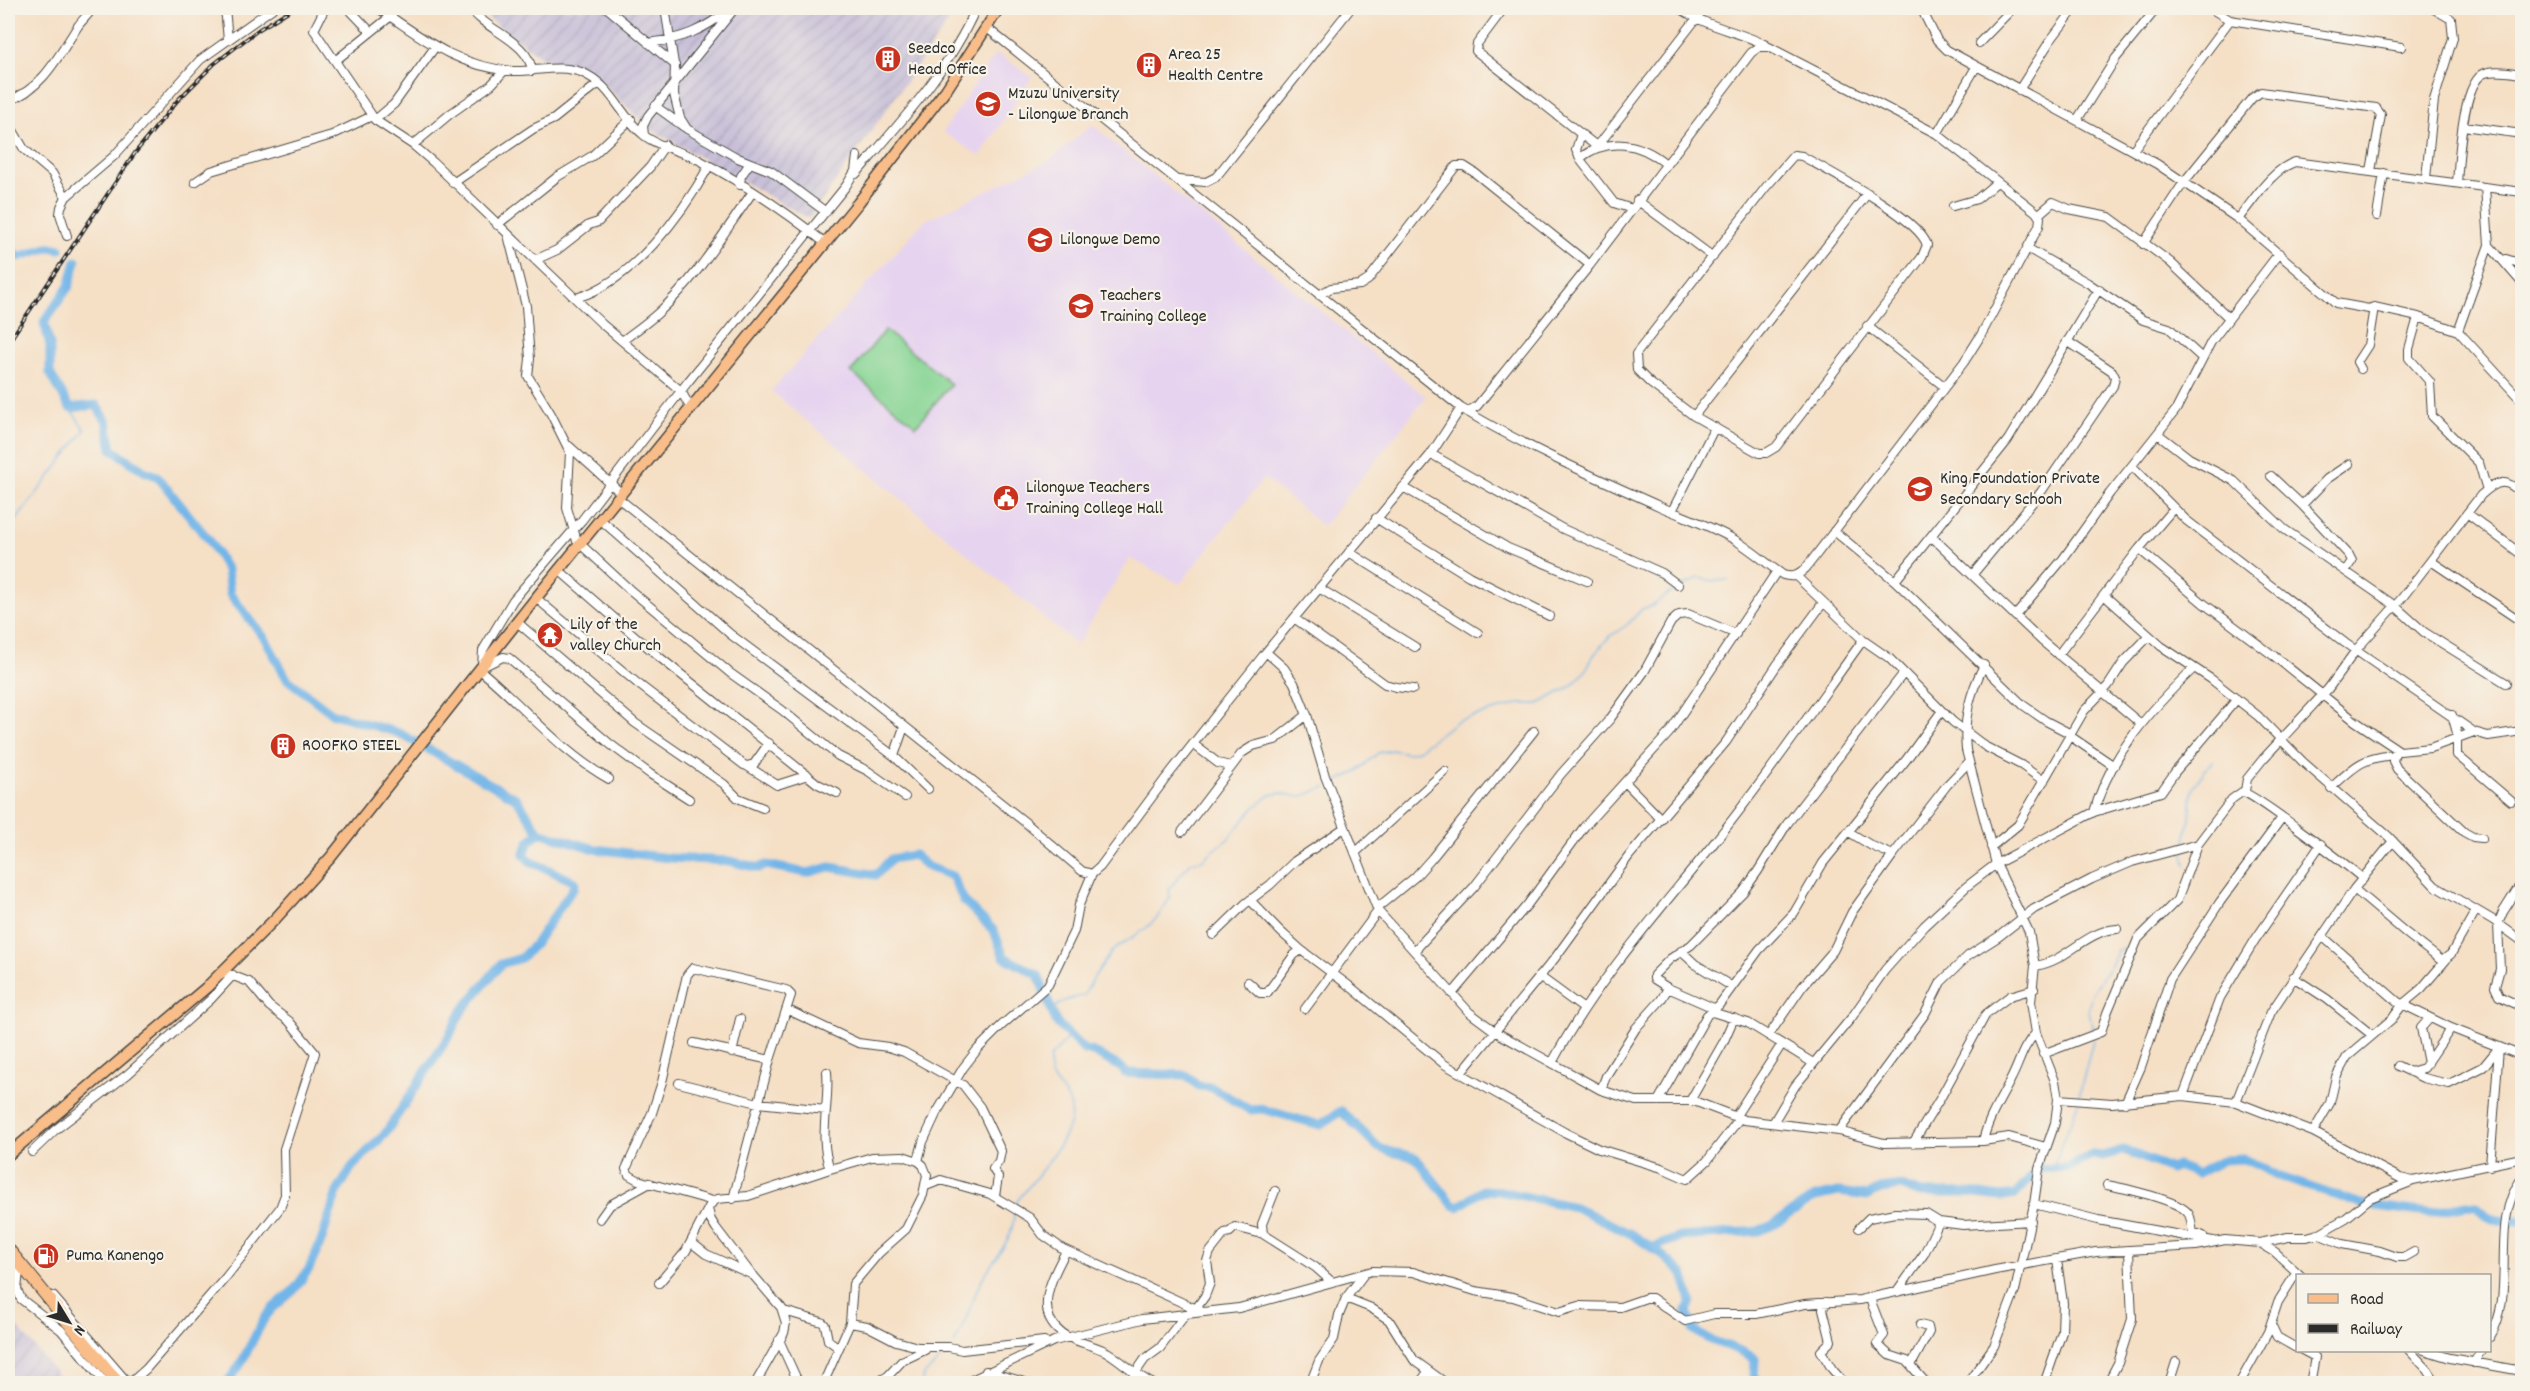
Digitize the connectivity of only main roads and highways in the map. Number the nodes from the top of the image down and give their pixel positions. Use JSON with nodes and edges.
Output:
{"nodes":[{"id":1,"x":999,"y":8,"type":"edge"},
{"id":2,"x":8,"y":1155,"type":"edge"},
{"id":3,"x":8,"y":1249,"type":"edge"},
{"id":4,"x":8,"y":1260,"type":"edge"},
{"id":5,"x":41,"y":1290,"type":"junction"},
{"id":6,"x":119,"y":1383,"type":"edge"}],
"edges":[{"from":1,"to":2,"type":"main road"},
{"from":3,"to":5,"type":"highway"},
{"from":4,"to":5,"type":"highway"},
{"from":5,"to":6,"type":"highway"}]}
